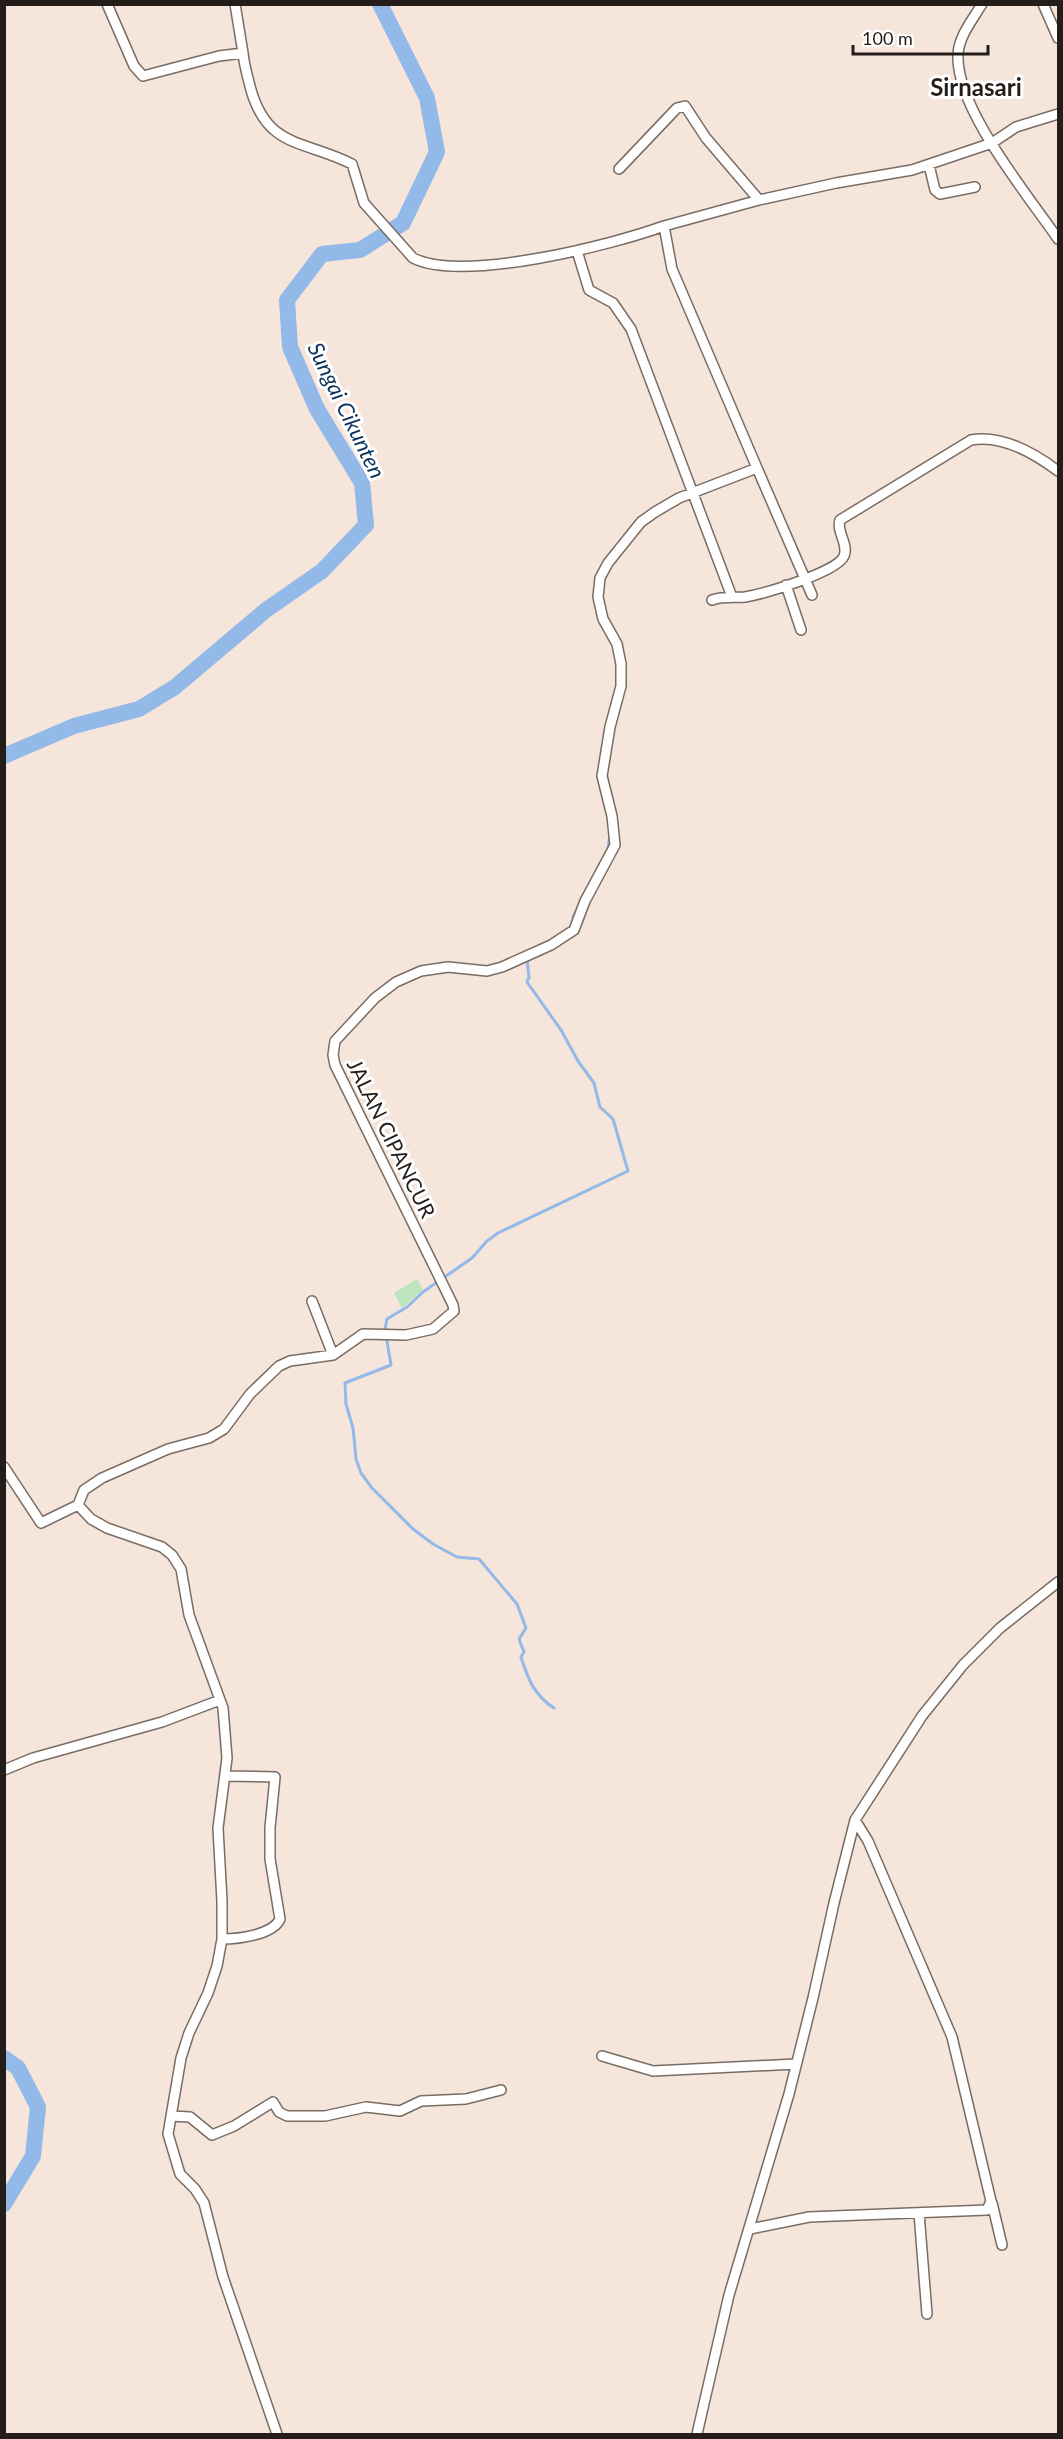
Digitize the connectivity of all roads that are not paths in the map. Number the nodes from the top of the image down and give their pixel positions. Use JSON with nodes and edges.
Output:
{"nodes":[{"id":1,"x":107,"y":4,"type":"edge"},
{"id":2,"x":235,"y":4,"type":"edge"},
{"id":3,"x":982,"y":4,"type":"edge"},
{"id":4,"x":1043,"y":4,"type":"edge"},
{"id":5,"x":1059,"y":38,"type":"edge"},
{"id":6,"x":243,"y":53,"type":"junction"},
{"id":7,"x":1059,"y":114,"type":"edge"},
{"id":8,"x":992,"y":143,"type":"junction"},
{"id":9,"x":929,"y":165,"type":"junction"},
{"id":10,"x":619,"y":169,"type":"dead end"},
{"id":11,"x":975,"y":187,"type":"dead end"},
{"id":12,"x":759,"y":200,"type":"junction"},
{"id":13,"x":664,"y":225,"type":"junction"},
{"id":14,"x":1059,"y":239,"type":"edge"},
{"id":15,"x":577,"y":251,"type":"junction"},
{"id":16,"x":757,"y":468,"type":"junction"},
{"id":17,"x":1059,"y":471,"type":"edge"},
{"id":18,"x":693,"y":493,"type":"junction"},
{"id":19,"x":806,"y":578,"type":"junction"},
{"id":20,"x":786,"y":585,"type":"junction"},
{"id":21,"x":812,"y":595,"type":"dead end"},
{"id":22,"x":732,"y":597,"type":"junction"},
{"id":23,"x":712,"y":600,"type":"dead end"},
{"id":24,"x":801,"y":630,"type":"dead end"},
{"id":25,"x":312,"y":1301,"type":"dead end"},
{"id":26,"x":333,"y":1355,"type":"junction"},
{"id":27,"x":4,"y":1467,"type":"edge"},
{"id":28,"x":78,"y":1505,"type":"junction"},
{"id":29,"x":1059,"y":1582,"type":"edge"},
{"id":30,"x":220,"y":1700,"type":"junction"},
{"id":31,"x":4,"y":1770,"type":"edge"},
{"id":32,"x":226,"y":1776,"type":"junction"},
{"id":33,"x":855,"y":1820,"type":"junction"},
{"id":34,"x":222,"y":1939,"type":"junction"},
{"id":35,"x":602,"y":2056,"type":"dead end"},
{"id":36,"x":796,"y":2064,"type":"junction"},
{"id":37,"x":501,"y":2090,"type":"dead end"},
{"id":38,"x":171,"y":2115,"type":"junction"},
{"id":39,"x":991,"y":2200,"type":"junction"},
{"id":40,"x":919,"y":2213,"type":"junction"},
{"id":41,"x":750,"y":2229,"type":"junction"},
{"id":42,"x":1002,"y":2245,"type":"dead end"},
{"id":43,"x":927,"y":2314,"type":"dead end"},
{"id":44,"x":278,"y":2434,"type":"edge"},
{"id":45,"x":697,"y":2434,"type":"edge"}],
"edges":[{"from":1,"to":6,"type":"street"},
{"from":2,"to":6,"type":"street"},
{"from":3,"to":8,"type":"street"},
{"from":4,"to":5,"type":"street"},
{"from":6,"to":15,"type":"street"},
{"from":7,"to":8,"type":"street"},
{"from":8,"to":9,"type":"street"},
{"from":8,"to":14,"type":"street"},
{"from":9,"to":11,"type":"street"},
{"from":9,"to":12,"type":"street"},
{"from":10,"to":12,"type":"street"},
{"from":12,"to":13,"type":"street"},
{"from":13,"to":15,"type":"street"},
{"from":13,"to":16,"type":"street"},
{"from":15,"to":18,"type":"street"},
{"from":16,"to":18,"type":"street"},
{"from":16,"to":19,"type":"street"},
{"from":17,"to":19,"type":"street"},
{"from":18,"to":22,"type":"street"},
{"from":18,"to":26,"type":"street","name":"JALAN CIPANCUR"},
{"from":19,"to":20,"type":"street"},
{"from":19,"to":21,"type":"street"},
{"from":20,"to":22,"type":"street"},
{"from":20,"to":24,"type":"street"},
{"from":22,"to":23,"type":"street"},
{"from":25,"to":26,"type":"street"},
{"from":26,"to":28,"type":"street","name":"JALAN CIPANCUR"},
{"from":27,"to":28,"type":"street"},
{"from":28,"to":30,"type":"street"},
{"from":29,"to":33,"type":"street"},
{"from":30,"to":31,"type":"street"},
{"from":30,"to":32,"type":"street"},
{"from":32,"to":34,"type":"street"},
{"from":32,"to":34,"type":"street"},
{"from":33,"to":36,"type":"street"},
{"from":33,"to":39,"type":"street"},
{"from":34,"to":38,"type":"street"},
{"from":35,"to":36,"type":"street"},
{"from":36,"to":41,"type":"street"},
{"from":37,"to":38,"type":"street"},
{"from":38,"to":44,"type":"street"},
{"from":39,"to":40,"type":"street"},
{"from":39,"to":42,"type":"street"},
{"from":40,"to":41,"type":"street"},
{"from":40,"to":43,"type":"street"},
{"from":41,"to":45,"type":"street"}]}
